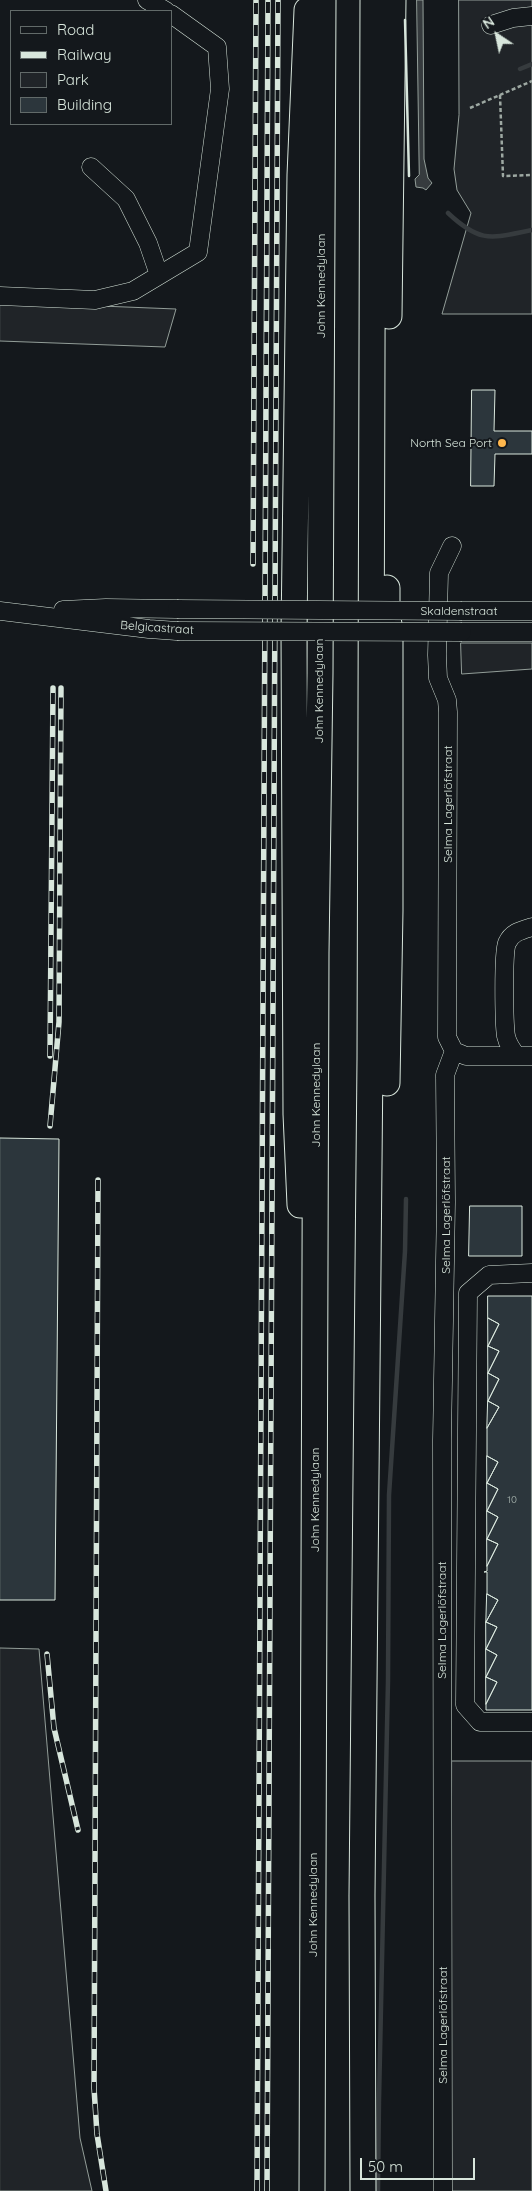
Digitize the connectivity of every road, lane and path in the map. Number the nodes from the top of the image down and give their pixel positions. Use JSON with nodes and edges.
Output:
{"nodes":[{"id":1,"x":147,"y":0,"type":"edge"},
{"id":2,"x":307,"y":0,"type":"edge"},
{"id":3,"x":323,"y":0,"type":"edge"},
{"id":4,"x":359,"y":0,"type":"edge"},
{"id":5,"x":374,"y":0,"type":"edge"},
{"id":6,"x":393,"y":0,"type":"edge"},
{"id":7,"x":164,"y":10,"type":"edge"},
{"id":8,"x":172,"y":15,"type":"edge"},
{"id":9,"x":532,"y":16,"type":"edge"},
{"id":10,"x":491,"y":25,"type":"dead end"},
{"id":11,"x":532,"y":81,"type":"edge"},
{"id":12,"x":500,"y":95,"type":"junction"},
{"id":13,"x":470,"y":108,"type":"dead end"},
{"id":14,"x":390,"y":149,"type":"junction"},
{"id":15,"x":91,"y":166,"type":"dead end"},
{"id":16,"x":532,"y":175,"type":"edge"},
{"id":17,"x":159,"y":275,"type":"junction"},
{"id":18,"x":0,"y":296,"type":"edge"},
{"id":19,"x":452,"y":546,"type":"dead end"},
{"id":20,"x":0,"y":611,"type":"edge"},
{"id":21,"x":532,"y":611,"type":"edge"},
{"id":22,"x":20,"y":612,"type":"junction"},
{"id":23,"x":388,"y":613,"type":"junction"},
{"id":24,"x":294,"y":621,"type":"junction"},
{"id":25,"x":532,"y":632,"type":"edge"},
{"id":26,"x":532,"y":927,"type":"edge"},
{"id":27,"x":454,"y":1051,"type":"junction"},
{"id":28,"x":525,"y":1056,"type":"edge"},
{"id":29,"x":532,"y":1273,"type":"edge"},
{"id":30,"x":316,"y":1387,"type":"junction"},
{"id":31,"x":366,"y":1537,"type":"junction"},
{"id":32,"x":532,"y":1722,"type":"edge"},
{"id":33,"x":312,"y":2191,"type":"edge"},
{"id":34,"x":347,"y":2191,"type":"edge"},
{"id":35,"x":363,"y":2191,"type":"edge"},
{"id":36,"x":443,"y":2191,"type":"edge"}],
"edges":[{"from":1,"to":7,"type":"street"},
{"from":2,"to":24,"type":"highway"},
{"from":3,"to":30,"type":"highway","name":"John Kennedylaan"},
{"from":4,"to":34,"type":"highway"},
{"from":5,"to":14,"type":"highway"},
{"from":5,"to":31,"type":"highway"},
{"from":6,"to":14,"type":"highway"},
{"from":8,"to":17,"type":"street"},
{"from":9,"to":10,"type":"street"},
{"from":11,"to":12,"type":"path"},
{"from":12,"to":13,"type":"path"},
{"from":12,"to":16,"type":"path"},
{"from":14,"to":23,"type":"highway"},
{"from":15,"to":17,"type":"street"},
{"from":17,"to":18,"type":"street"},
{"from":19,"to":27,"type":"street","name":"Selma Lagerlöfstraat"},
{"from":20,"to":22,"type":"street","name":"Belgicastraat"},
{"from":21,"to":23,"type":"street","name":"Skaldenstraat","bridge":true},
{"from":22,"to":24,"type":"street","name":"Belgicastraat","bridge":true},
{"from":22,"to":24,"type":"street","name":"Belgicastraat","bridge":true},
{"from":23,"to":24,"type":"street","bridge":true},
{"from":23,"to":25,"type":"street","name":"Skaldenstraat","bridge":true},
{"from":23,"to":31,"type":"highway"},
{"from":24,"to":30,"type":"highway"},
{"from":26,"to":28,"type":"street"},
{"from":27,"to":28,"type":"street"},
{"from":27,"to":36,"type":"street","name":"Selma Lagerlöfstraat"},
{"from":29,"to":32,"type":"street"},
{"from":30,"to":33,"type":"highway","name":"John Kennedylaan"},
{"from":31,"to":35,"type":"highway"}]}
